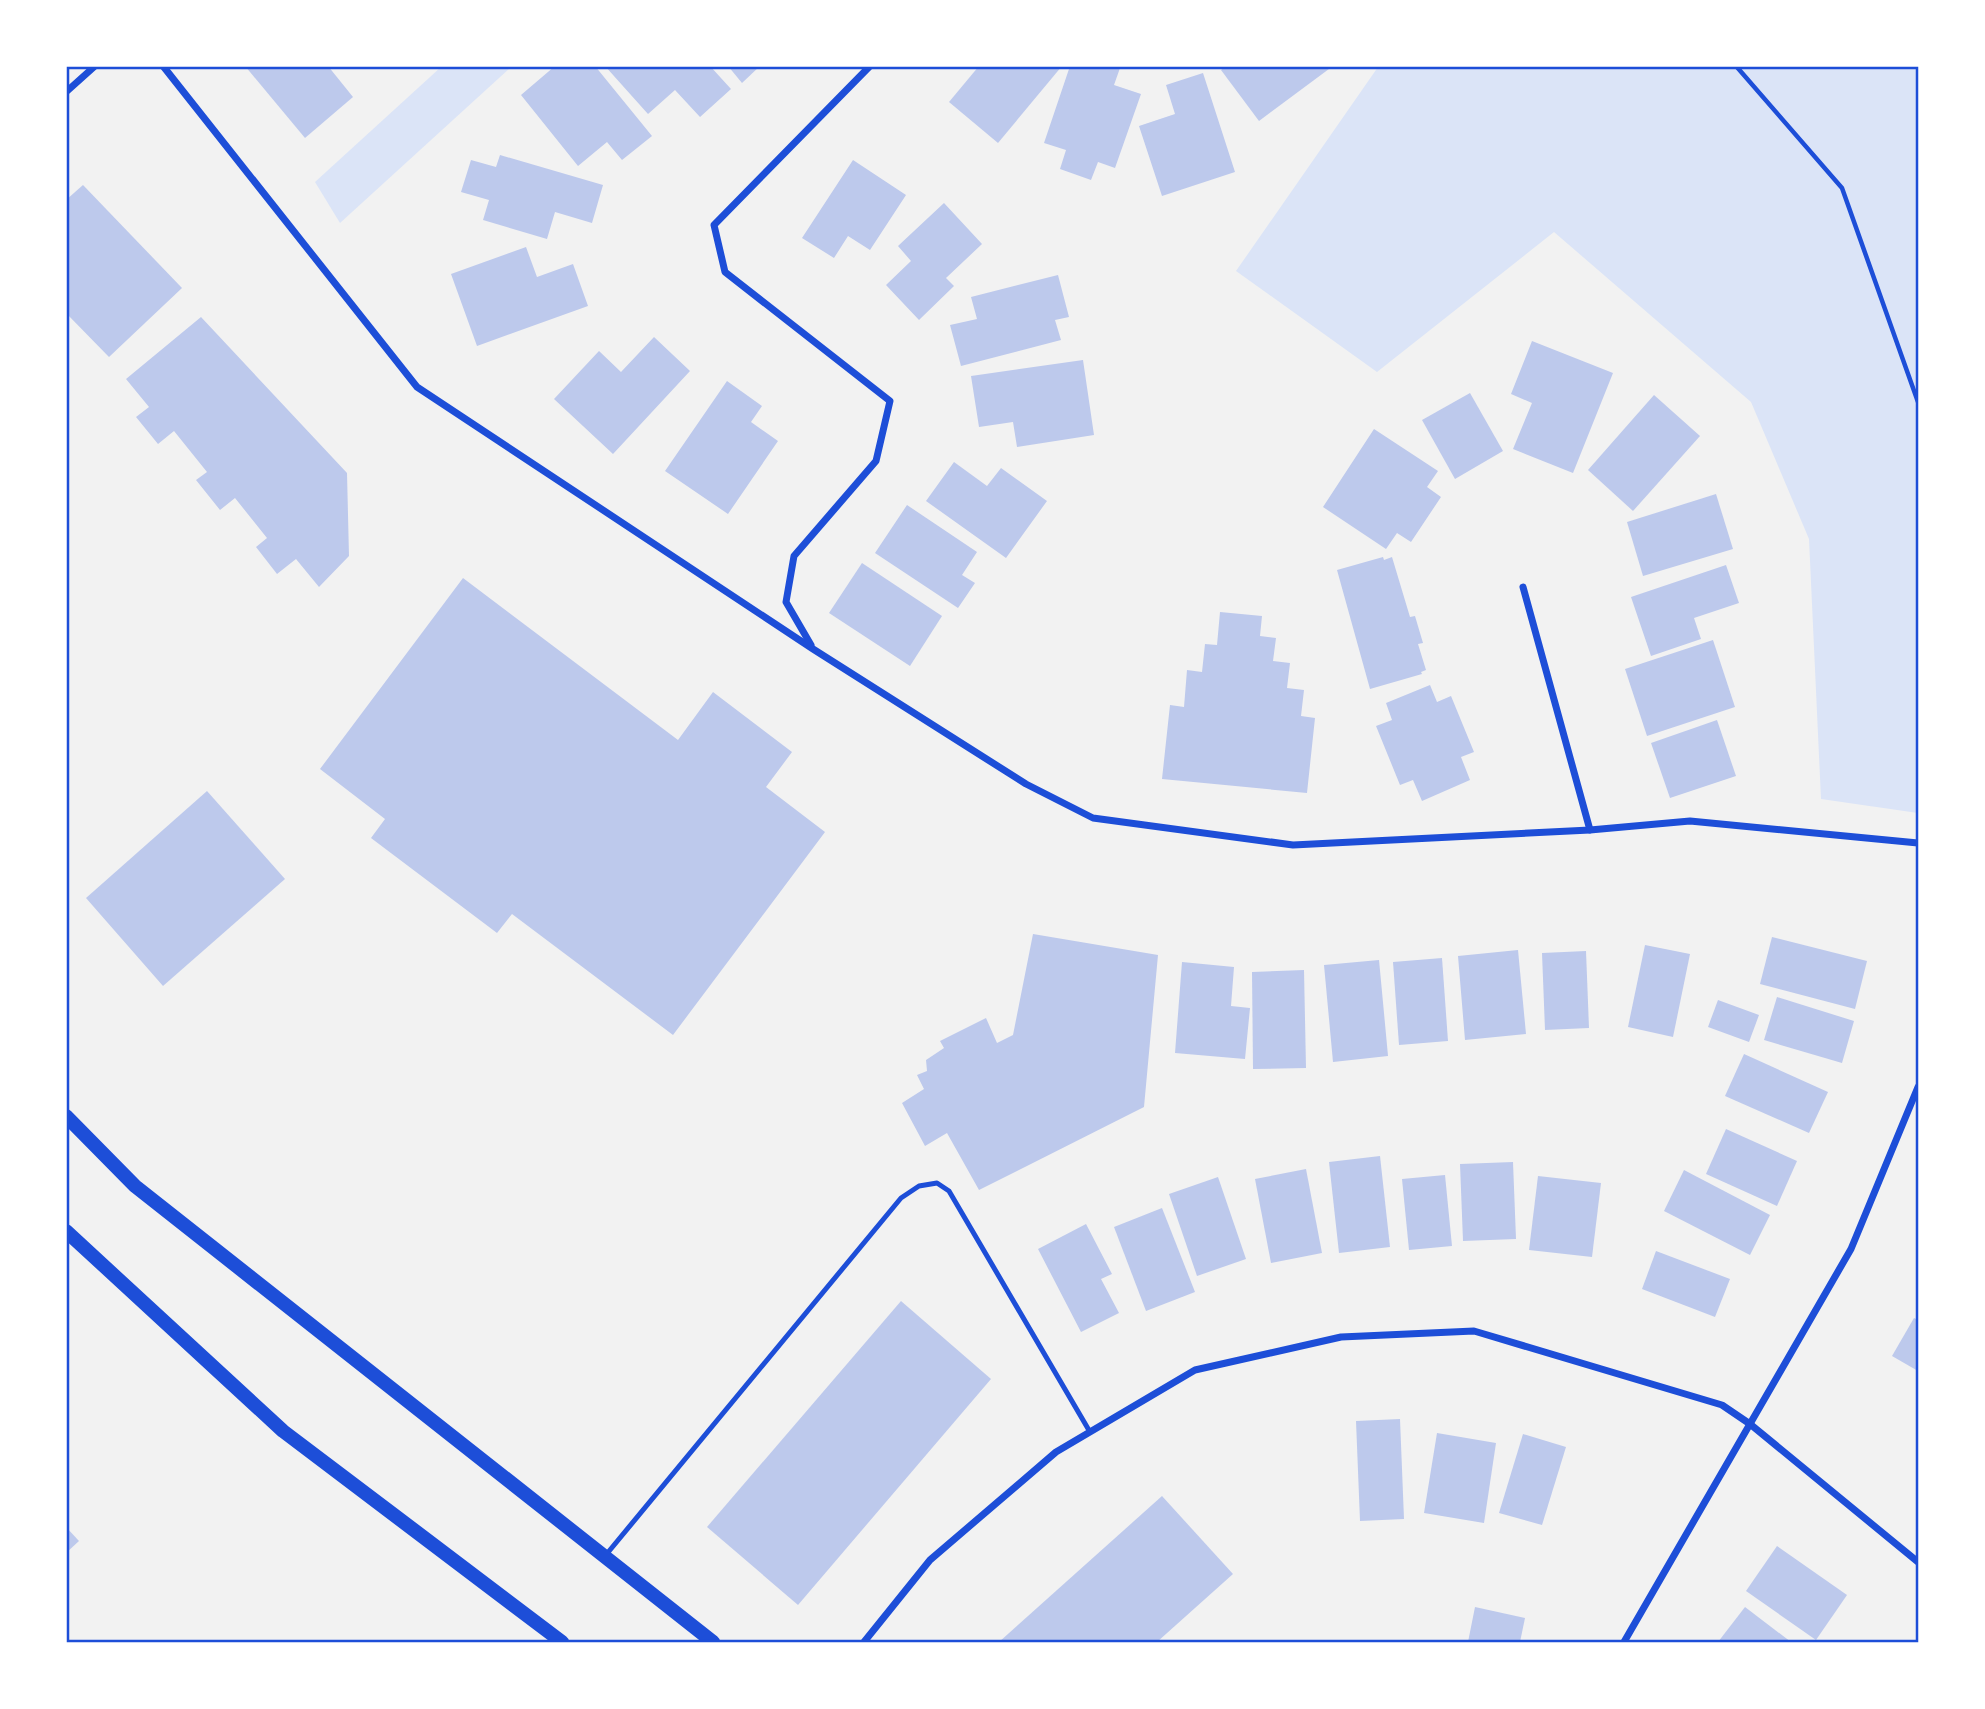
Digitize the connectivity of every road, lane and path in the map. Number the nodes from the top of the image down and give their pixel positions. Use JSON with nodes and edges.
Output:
{"nodes":[{"id":1,"x":95,"y":66,"type":"edge"},
{"id":2,"x":163,"y":66,"type":"edge"},
{"id":3,"x":870,"y":66,"type":"edge"},
{"id":4,"x":1736,"y":66,"type":"edge"},
{"id":5,"x":66,"y":92,"type":"edge"},
{"id":6,"x":1919,"y":402,"type":"edge"},
{"id":7,"x":1523,"y":587,"type":"dead end"},
{"id":8,"x":813,"y":649,"type":"junction"},
{"id":9,"x":1590,"y":830,"type":"junction"},
{"id":10,"x":1919,"y":843,"type":"edge"},
{"id":11,"x":1919,"y":1087,"type":"edge"},
{"id":12,"x":66,"y":1116,"type":"edge"},
{"id":13,"x":66,"y":1231,"type":"edge"},
{"id":14,"x":1750,"y":1424,"type":"junction"},
{"id":15,"x":1090,"y":1432,"type":"junction"},
{"id":16,"x":604,"y":1557,"type":"junction"},
{"id":17,"x":1919,"y":1562,"type":"edge"},
{"id":18,"x":562,"y":1643,"type":"edge"},
{"id":19,"x":713,"y":1643,"type":"edge"},
{"id":20,"x":864,"y":1643,"type":"edge"},
{"id":21,"x":1624,"y":1643,"type":"edge"}],
"edges":[{"from":1,"to":5,"type":"street"},
{"from":2,"to":8,"type":"street"},
{"from":3,"to":8,"type":"street"},
{"from":4,"to":6,"type":"path"},
{"from":7,"to":9,"type":"street"},
{"from":8,"to":9,"type":"street"},
{"from":9,"to":10,"type":"street"},
{"from":11,"to":14,"type":"street"},
{"from":12,"to":16,"type":"main road"},
{"from":13,"to":18,"type":"main road"},
{"from":14,"to":15,"type":"street"},
{"from":14,"to":17,"type":"street"},
{"from":14,"to":21,"type":"street"},
{"from":15,"to":16,"type":"lane"},
{"from":15,"to":20,"type":"street"},
{"from":16,"to":19,"type":"main road"}]}
